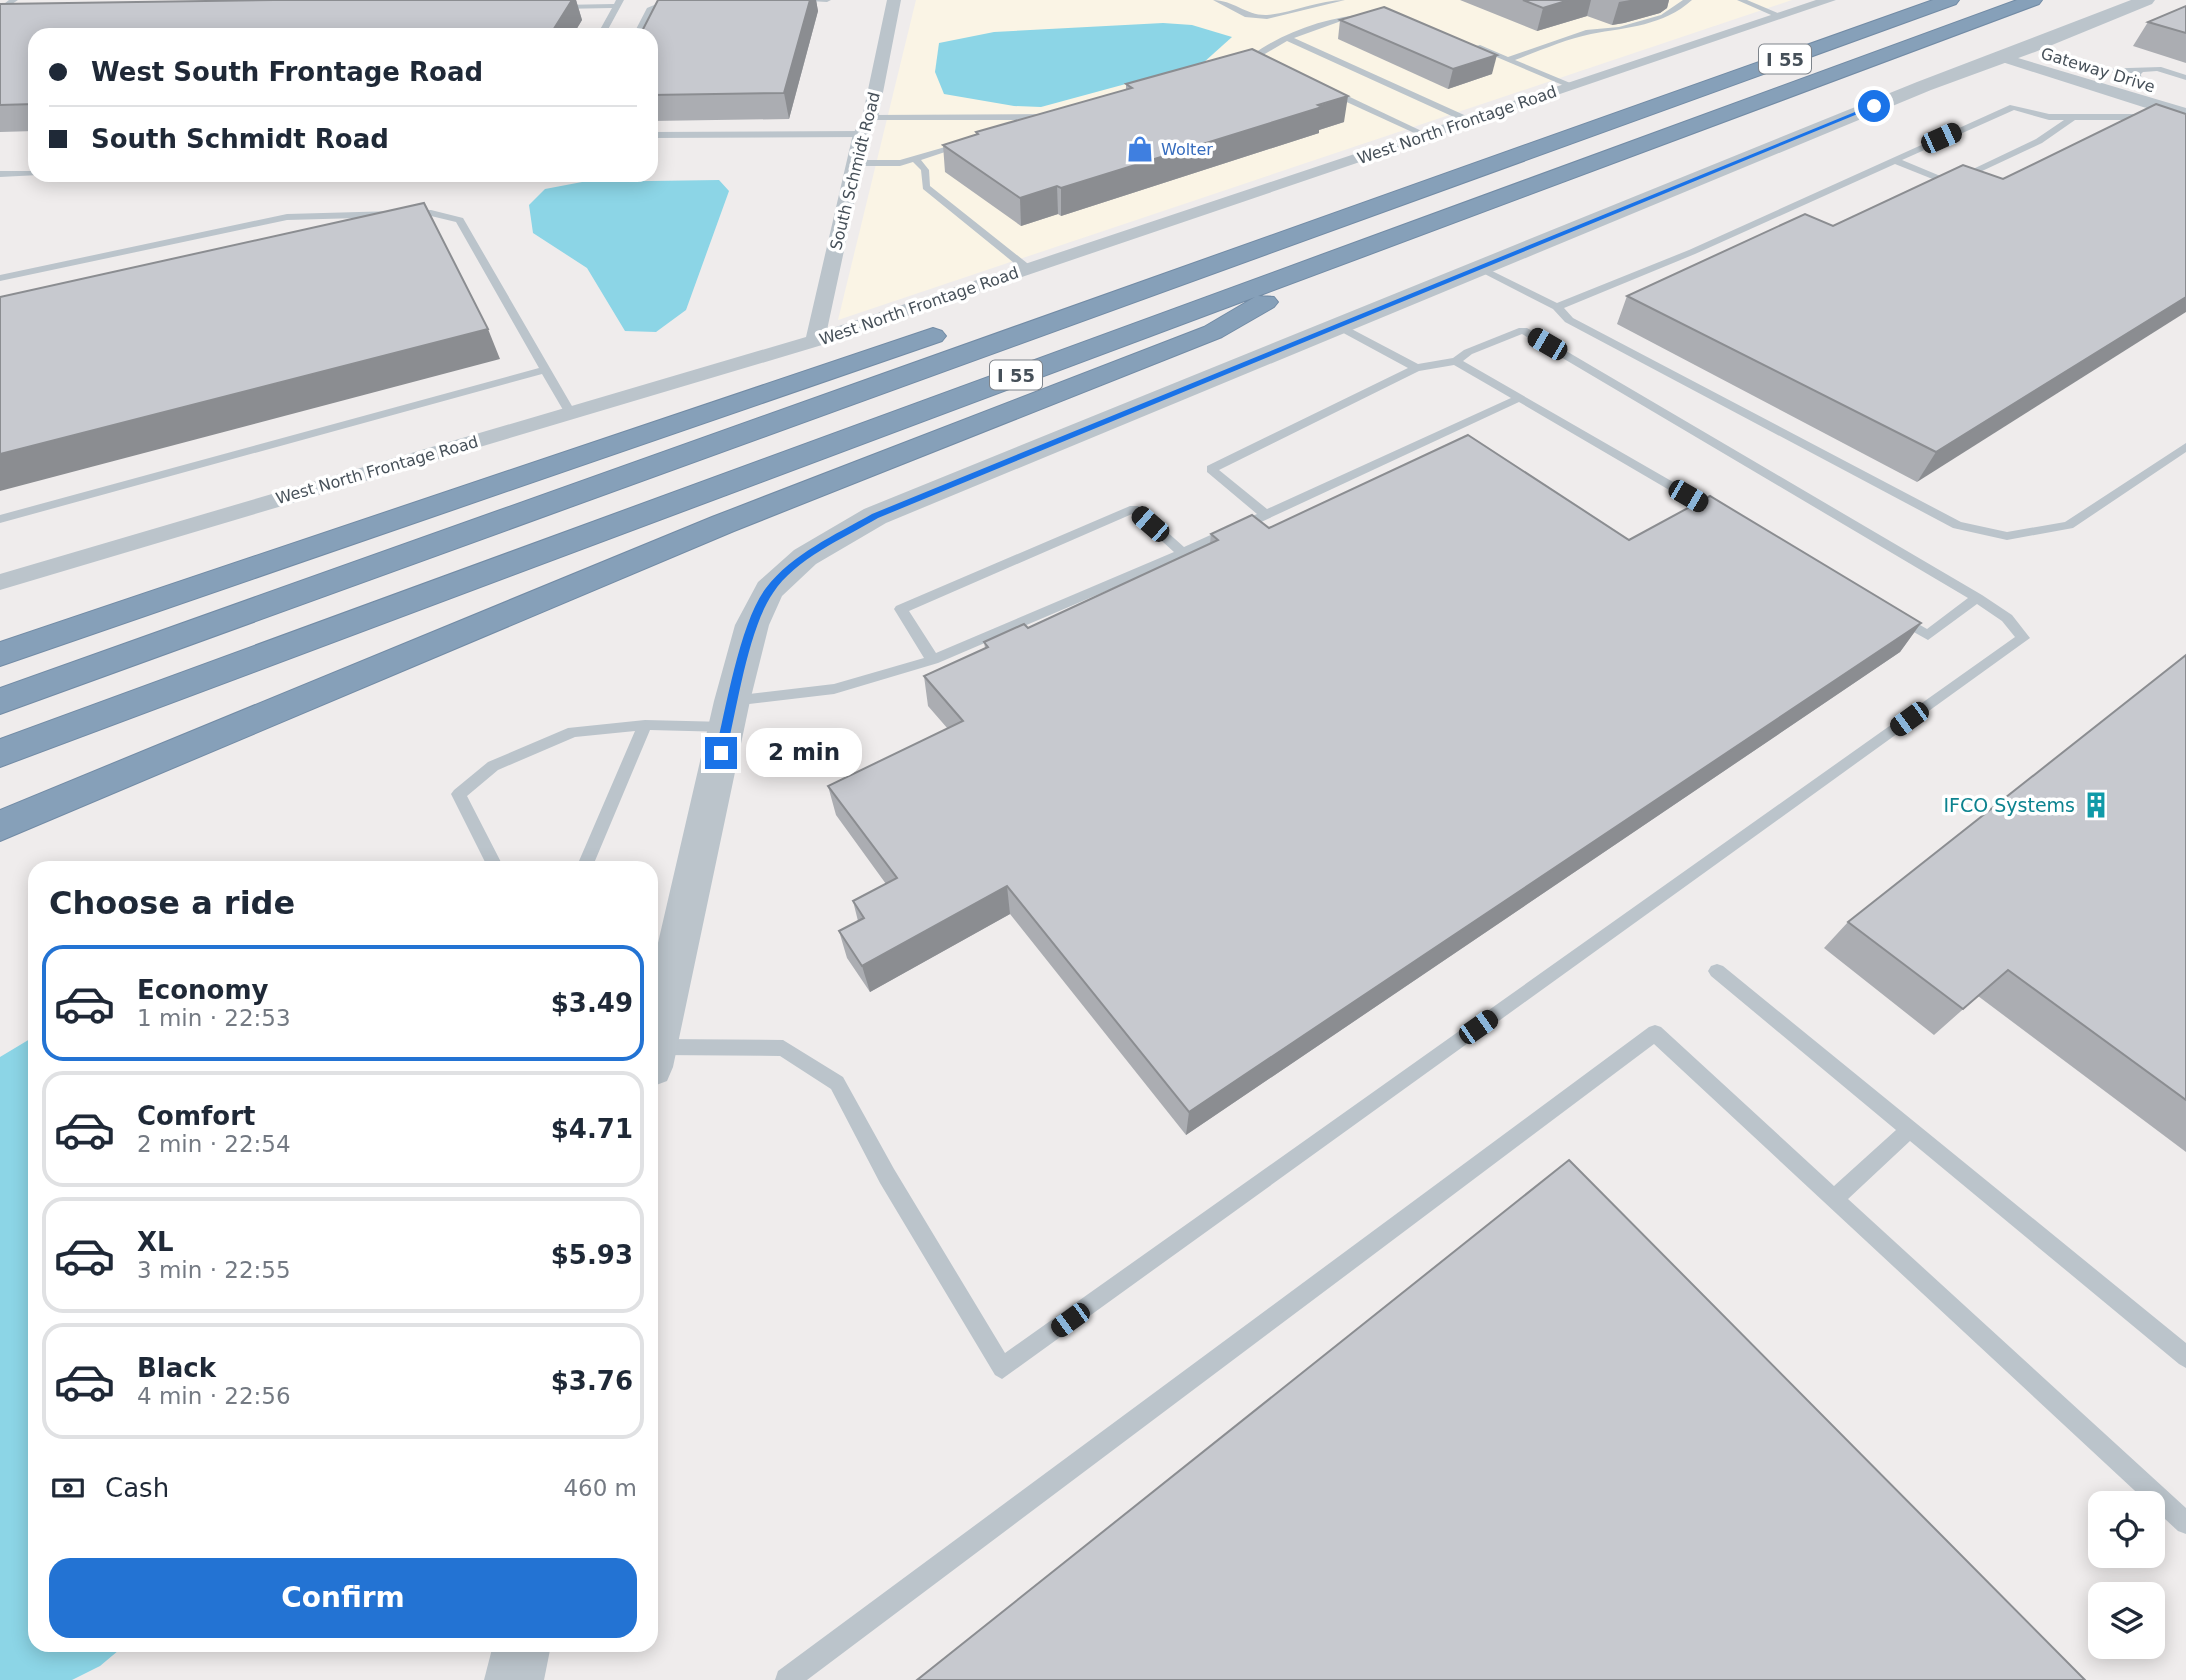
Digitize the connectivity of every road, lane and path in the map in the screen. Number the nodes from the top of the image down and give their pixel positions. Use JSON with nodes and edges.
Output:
{"nodes":[{"id":1,"x":14,"y":0,"type":"edge"},
{"id":2,"x":827,"y":0,"type":"edge"},
{"id":3,"x":894,"y":0,"type":"edge"},
{"id":4,"x":1217,"y":0,"type":"edge"},
{"id":5,"x":1310,"y":0,"type":"edge"},
{"id":6,"x":1341,"y":0,"type":"edge"},
{"id":7,"x":1688,"y":0,"type":"edge"},
{"id":8,"x":1741,"y":0,"type":"edge"},
{"id":9,"x":1950,"y":0,"type":"edge"},
{"id":10,"x":2033,"y":0,"type":"edge"},
{"id":11,"x":2146,"y":0,"type":"edge"},
{"id":12,"x":682,"y":1,"type":"edge"},
{"id":13,"x":786,"y":1,"type":"edge"},
{"id":14,"x":1820,"y":1,"type":"edge"},
{"id":15,"x":618,"y":3,"type":"edge"},
{"id":16,"x":1321,"y":5,"type":"junction"},
{"id":17,"x":548,"y":8,"type":"edge"},
{"id":18,"x":0,"y":10,"type":"edge"},
{"id":19,"x":1380,"y":15,"type":"edge"},
{"id":20,"x":1781,"y":16,"type":"junction"},
{"id":21,"x":605,"y":28,"type":"edge"},
{"id":22,"x":641,"y":28,"type":"edge"},
{"id":23,"x":1287,"y":38,"type":"junction"},
{"id":24,"x":1471,"y":45,"type":"edge"},
{"id":25,"x":2001,"y":57,"type":"junction"},
{"id":26,"x":1507,"y":60,"type":"junction"},
{"id":27,"x":1267,"y":61,"type":"edge"},
{"id":28,"x":2073,"y":64,"type":"dead end"},
{"id":29,"x":2141,"y":70,"type":"junction"},
{"id":30,"x":2096,"y":71,"type":"junction"},
{"id":31,"x":2186,"y":78,"type":"edge"},
{"id":32,"x":1316,"y":84,"type":"edge"},
{"id":33,"x":1572,"y":86,"type":"junction"},
{"id":34,"x":2138,"y":86,"type":"junction"},
{"id":35,"x":2182,"y":108,"type":"edge"},
{"id":36,"x":1621,"y":117,"type":"junction"},
{"id":37,"x":870,"y":118,"type":"junction"},
{"id":38,"x":2072,"y":118,"type":"junction"},
{"id":39,"x":1471,"y":121,"type":"junction"},
{"id":40,"x":1019,"y":129,"type":"edge"},
{"id":41,"x":861,"y":134,"type":"junction"},
{"id":42,"x":658,"y":135,"type":"edge"},
{"id":43,"x":1426,"y":135,"type":"junction"},
{"id":44,"x":967,"y":144,"type":"edge"},
{"id":45,"x":915,"y":159,"type":"junction"},
{"id":46,"x":1892,"y":159,"type":"junction"},
{"id":47,"x":855,"y":163,"type":"junction"},
{"id":48,"x":0,"y":174,"type":"edge"},
{"id":49,"x":28,"y":174,"type":"edge"},
{"id":50,"x":1356,"y":249,"type":"junction"},
{"id":51,"x":1028,"y":269,"type":"junction"},
{"id":52,"x":1480,"y":269,"type":"junction"},
{"id":53,"x":0,"y":278,"type":"edge"},
{"id":54,"x":1075,"y":288,"type":"dead end"},
{"id":55,"x":1557,"y":307,"type":"junction"},
{"id":56,"x":1340,"y":327,"type":"junction"},
{"id":57,"x":956,"y":328,"type":"dead end"},
{"id":58,"x":815,"y":341,"type":"junction"},
{"id":59,"x":1456,"y":362,"type":"junction"},
{"id":60,"x":1416,"y":368,"type":"junction"},
{"id":61,"x":545,"y":370,"type":"junction"},
{"id":62,"x":1519,"y":398,"type":"junction"},
{"id":63,"x":570,"y":413,"type":"junction"},
{"id":64,"x":2186,"y":447,"type":"edge"},
{"id":65,"x":1266,"y":515,"type":"junction"},
{"id":66,"x":1724,"y":517,"type":"edge"},
{"id":67,"x":0,"y":519,"type":"edge"},
{"id":68,"x":1184,"y":553,"type":"junction"},
{"id":69,"x":0,"y":582,"type":"edge"},
{"id":70,"x":1978,"y":598,"type":"junction"},
{"id":71,"x":1892,"y":614,"type":"edge"},
{"id":72,"x":0,"y":654,"type":"edge"},
{"id":73,"x":933,"y":660,"type":"junction"},
{"id":74,"x":0,"y":701,"type":"edge"},
{"id":75,"x":729,"y":714,"type":"junction"},
{"id":76,"x":645,"y":725,"type":"junction"},
{"id":77,"x":0,"y":753,"type":"edge"},
{"id":78,"x":0,"y":825,"type":"edge"},
{"id":79,"x":492,"y":861,"type":"edge"},
{"id":80,"x":587,"y":861,"type":"edge"},
{"id":81,"x":1717,"y":971,"type":"dead end"},
{"id":82,"x":658,"y":1034,"type":"edge"},
{"id":83,"x":658,"y":1057,"type":"edge"},
{"id":84,"x":1910,"y":1129,"type":"junction"},
{"id":85,"x":1835,"y":1198,"type":"junction"},
{"id":86,"x":2186,"y":1357,"type":"edge"},
{"id":87,"x":2186,"y":1523,"type":"edge"},
{"id":88,"x":520,"y":1652,"type":"edge"},
{"id":89,"x":514,"y":1680,"type":"edge"},
{"id":90,"x":787,"y":1680,"type":"edge"}],
"edges":[{"from":1,"to":18,"type":"lane"},
{"from":2,"to":13,"type":"lane"},
{"from":3,"to":37,"type":"street","name":"South Schmidt Road"},
{"from":4,"to":16,"type":"lane"},
{"from":5,"to":16,"type":"lane"},
{"from":6,"to":16,"type":"lane"},
{"from":7,"to":26,"type":"lane"},
{"from":8,"to":20,"type":"lane"},
{"from":9,"to":36,"type":"highway","number":"I 55"},
{"from":10,"to":50,"type":"highway","number":"I 55"},
{"from":11,"to":25,"type":"street"},
{"from":12,"to":22,"type":"lane"},
{"from":14,"to":20,"type":"street","name":"West North Frontage Road"},
{"from":15,"to":17,"type":"lane"},
{"from":15,"to":21,"type":"lane"},
{"from":19,"to":23,"type":"lane"},
{"from":20,"to":33,"type":"street","name":"West North Frontage Road"},
{"from":23,"to":27,"type":"lane"},
{"from":23,"to":39,"type":"lane"},
{"from":24,"to":26,"type":"lane"},
{"from":25,"to":35,"type":"street","name":"Gateway Drive"},
{"from":25,"to":52,"type":"street"},
{"from":26,"to":33,"type":"lane"},
{"from":28,"to":30,"type":"street","name":"Gateway Drive"},
{"from":29,"to":30,"type":"lane"},
{"from":29,"to":31,"type":"lane"},
{"from":29,"to":34,"type":"lane"},
{"from":30,"to":34,"type":"street","name":"Gateway Drive"},
{"from":32,"to":43,"type":"lane"},
{"from":33,"to":39,"type":"street","name":"West North Frontage Road"},
{"from":34,"to":35,"type":"street","name":"Gateway Drive"},
{"from":35,"to":38,"type":"lane"},
{"from":36,"to":54,"type":"highway"},
{"from":36,"to":74,"type":"highway","number":"I 55"},
{"from":37,"to":40,"type":"lane"},
{"from":37,"to":41,"type":"street","name":"South Schmidt Road"},
{"from":38,"to":46,"type":"lane"},
{"from":38,"to":46,"type":"lane"},
{"from":39,"to":43,"type":"street","name":"West North Frontage Road"},
{"from":41,"to":42,"type":"lane"},
{"from":41,"to":47,"type":"street","name":"South Schmidt Road"},
{"from":43,"to":51,"type":"street","name":"West North Frontage Road"},
{"from":44,"to":45,"type":"lane"},
{"from":45,"to":47,"type":"lane"},
{"from":45,"to":51,"type":"lane"},
{"from":46,"to":55,"type":"lane"},
{"from":47,"to":58,"type":"street","name":"South Schmidt Road"},
{"from":48,"to":49,"type":"lane"},
{"from":50,"to":77,"type":"highway","number":"I 55"},
{"from":50,"to":78,"type":"highway"},
{"from":51,"to":58,"type":"street","name":"West North Frontage Road"},
{"from":52,"to":55,"type":"lane"},
{"from":52,"to":56,"type":"street"},
{"from":53,"to":61,"type":"lane"},
{"from":55,"to":64,"type":"lane"},
{"from":56,"to":60,"type":"lane"},
{"from":56,"to":75,"type":"street"},
{"from":57,"to":72,"type":"highway"},
{"from":58,"to":63,"type":"street","name":"West North Frontage Road"},
{"from":59,"to":60,"type":"lane"},
{"from":59,"to":62,"type":"lane"},
{"from":59,"to":70,"type":"lane"},
{"from":60,"to":65,"type":"lane"},
{"from":61,"to":63,"type":"lane"},
{"from":61,"to":67,"type":"lane"},
{"from":62,"to":65,"type":"lane"},
{"from":62,"to":66,"type":"lane"},
{"from":63,"to":69,"type":"street","name":"West North Frontage Road"},
{"from":65,"to":68,"type":"lane"},
{"from":68,"to":73,"type":"lane"},
{"from":68,"to":73,"type":"lane"},
{"from":70,"to":71,"type":"lane"},
{"from":70,"to":83,"type":"lane"},
{"from":73,"to":75,"type":"lane"},
{"from":75,"to":76,"type":"lane"},
{"from":75,"to":82,"type":"street"},
{"from":76,"to":79,"type":"lane"},
{"from":76,"to":80,"type":"lane"},
{"from":81,"to":84,"type":"lane"},
{"from":84,"to":85,"type":"lane"},
{"from":84,"to":86,"type":"lane"},
{"from":85,"to":87,"type":"lane"},
{"from":85,"to":90,"type":"lane"},
{"from":88,"to":89,"type":"street"}]}
